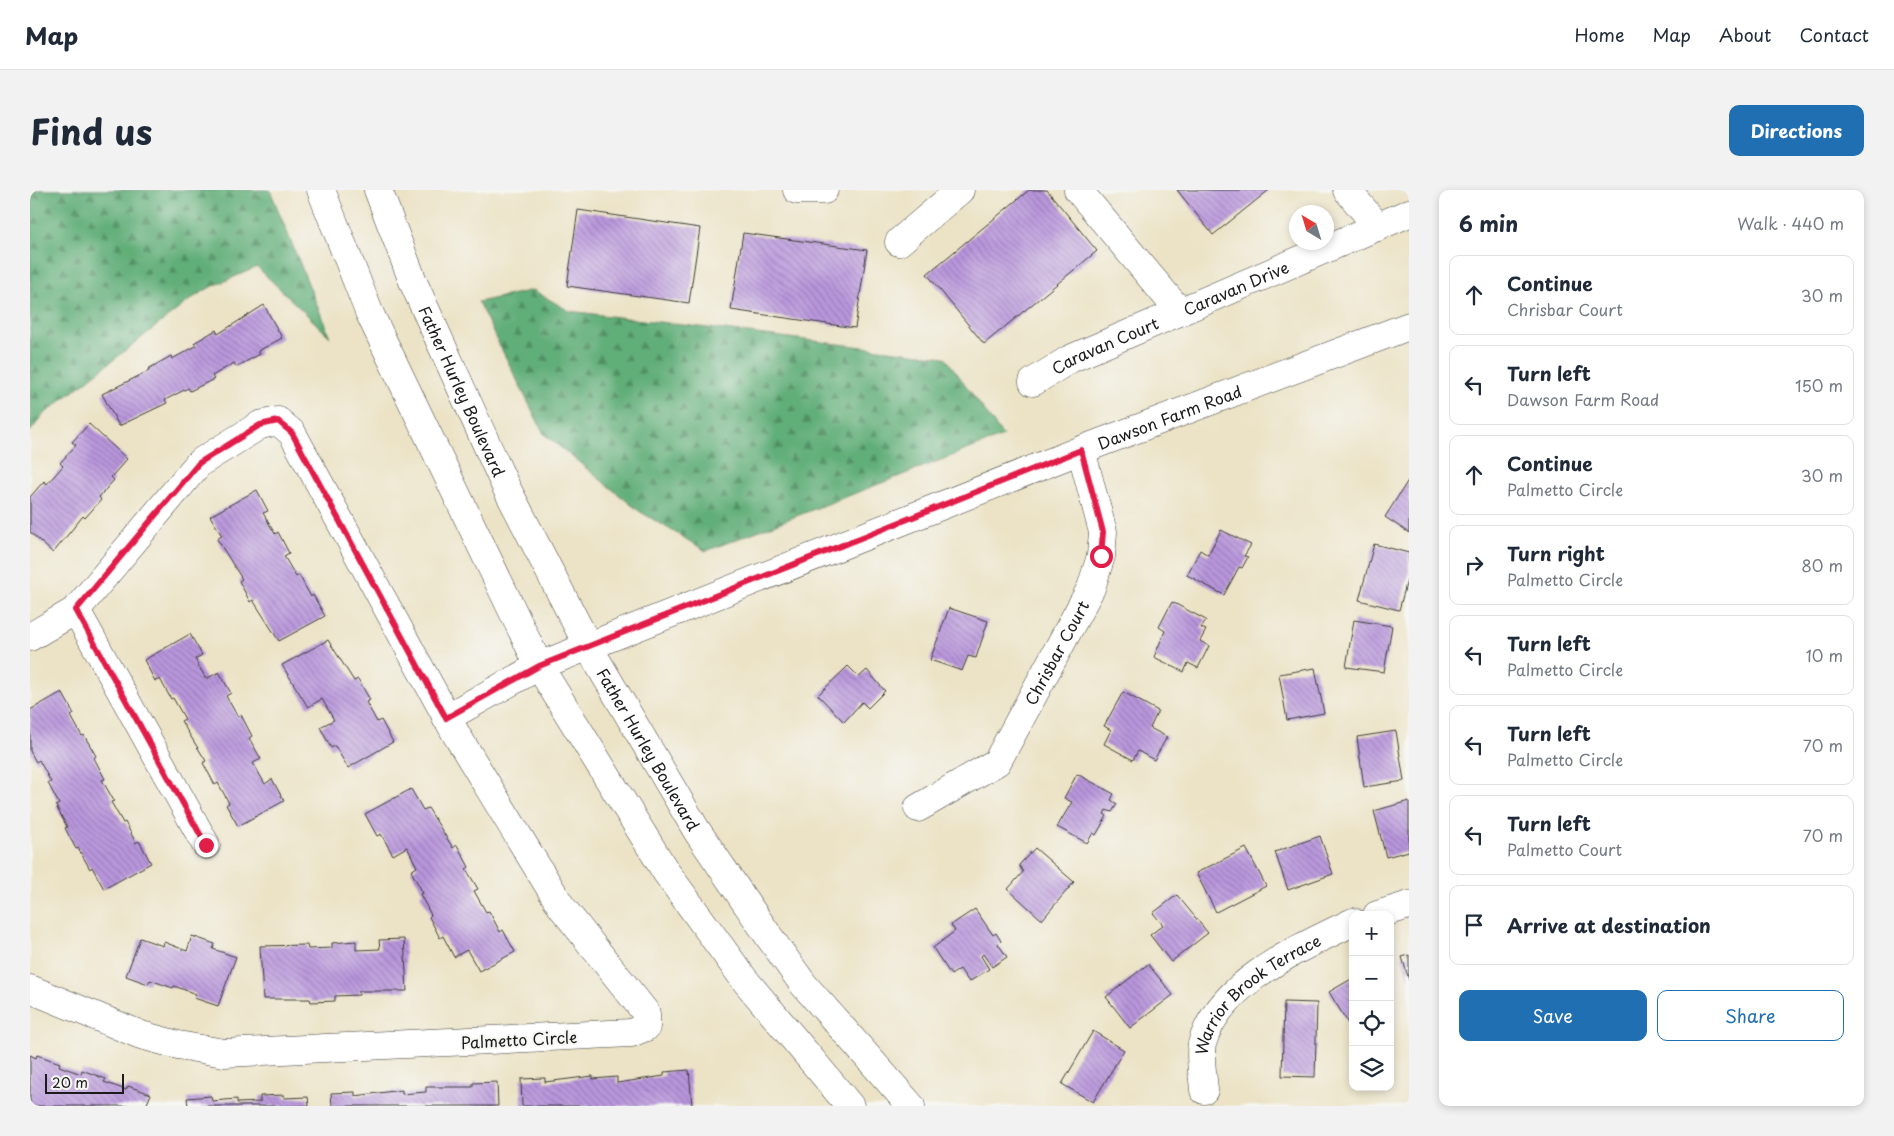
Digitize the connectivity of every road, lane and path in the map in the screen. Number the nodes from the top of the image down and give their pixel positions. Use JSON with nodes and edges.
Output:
{"nodes":[{"id":1,"x":321,"y":190,"type":"edge"},
{"id":2,"x":378,"y":190,"type":"edge"},
{"id":3,"x":797,"y":190,"type":"edge"},
{"id":4,"x":824,"y":190,"type":"edge"},
{"id":5,"x":960,"y":190,"type":"edge"},
{"id":6,"x":1078,"y":190,"type":"edge"},
{"id":7,"x":1347,"y":190,"type":"edge"},
{"id":8,"x":1409,"y":213,"type":"edge"},
{"id":9,"x":1378,"y":227,"type":"junction"},
{"id":10,"x":899,"y":242,"type":"dead end"},
{"id":11,"x":1180,"y":312,"type":"junction"},
{"id":12,"x":1409,"y":326,"type":"edge"},
{"id":13,"x":1033,"y":382,"type":"dead end"},
{"id":14,"x":1081,"y":450,"type":"junction"},
{"id":15,"x":76,"y":610,"type":"junction"},
{"id":16,"x":30,"y":637,"type":"edge"},
{"id":17,"x":588,"y":646,"type":"junction"},
{"id":18,"x":539,"y":666,"type":"junction"},
{"id":19,"x":446,"y":718,"type":"junction"},
{"id":20,"x":918,"y":808,"type":"dead end"},
{"id":21,"x":206,"y":845,"type":"dead end"},
{"id":22,"x":1409,"y":905,"type":"edge"},
{"id":23,"x":1390,"y":911,"type":"edge"},
{"id":24,"x":1349,"y":924,"type":"edge"},
{"id":25,"x":30,"y":989,"type":"edge"},
{"id":26,"x":1204,"y":1090,"type":"dead end"},
{"id":27,"x":850,"y":1106,"type":"edge"},
{"id":28,"x":911,"y":1106,"type":"edge"}],
"edges":[{"from":1,"to":18,"type":"street"},
{"from":2,"to":17,"type":"street","name":"Father Hurley Boulevard"},
{"from":3,"to":4,"type":"street"},
{"from":5,"to":10,"type":"street"},
{"from":6,"to":11,"type":"street","name":"Caravan Drive"},
{"from":7,"to":9,"type":"street"},
{"from":8,"to":9,"type":"street","name":"Caravan Drive"},
{"from":9,"to":11,"type":"street","name":"Caravan Drive"},
{"from":11,"to":13,"type":"street","name":"Caravan Court"},
{"from":12,"to":14,"type":"street","name":"Dawson Farm Road"},
{"from":14,"to":17,"type":"street","name":"Dawson Farm Road"},
{"from":14,"to":20,"type":"street","name":"Chrisbar Court"},
{"from":15,"to":16,"type":"street","name":"Palmetto Circle"},
{"from":15,"to":19,"type":"street","name":"Palmetto Circle"},
{"from":15,"to":21,"type":"street"},
{"from":17,"to":18,"type":"street","name":"Dawson Farm Road"},
{"from":17,"to":28,"type":"street","name":"Father Hurley Boulevard"},
{"from":18,"to":19,"type":"street"},
{"from":18,"to":27,"type":"street"},
{"from":19,"to":25,"type":"street","name":"Palmetto Circle"},
{"from":22,"to":23,"type":"street"},
{"from":24,"to":26,"type":"street","name":"Warrior Brook Terrace"}]}
